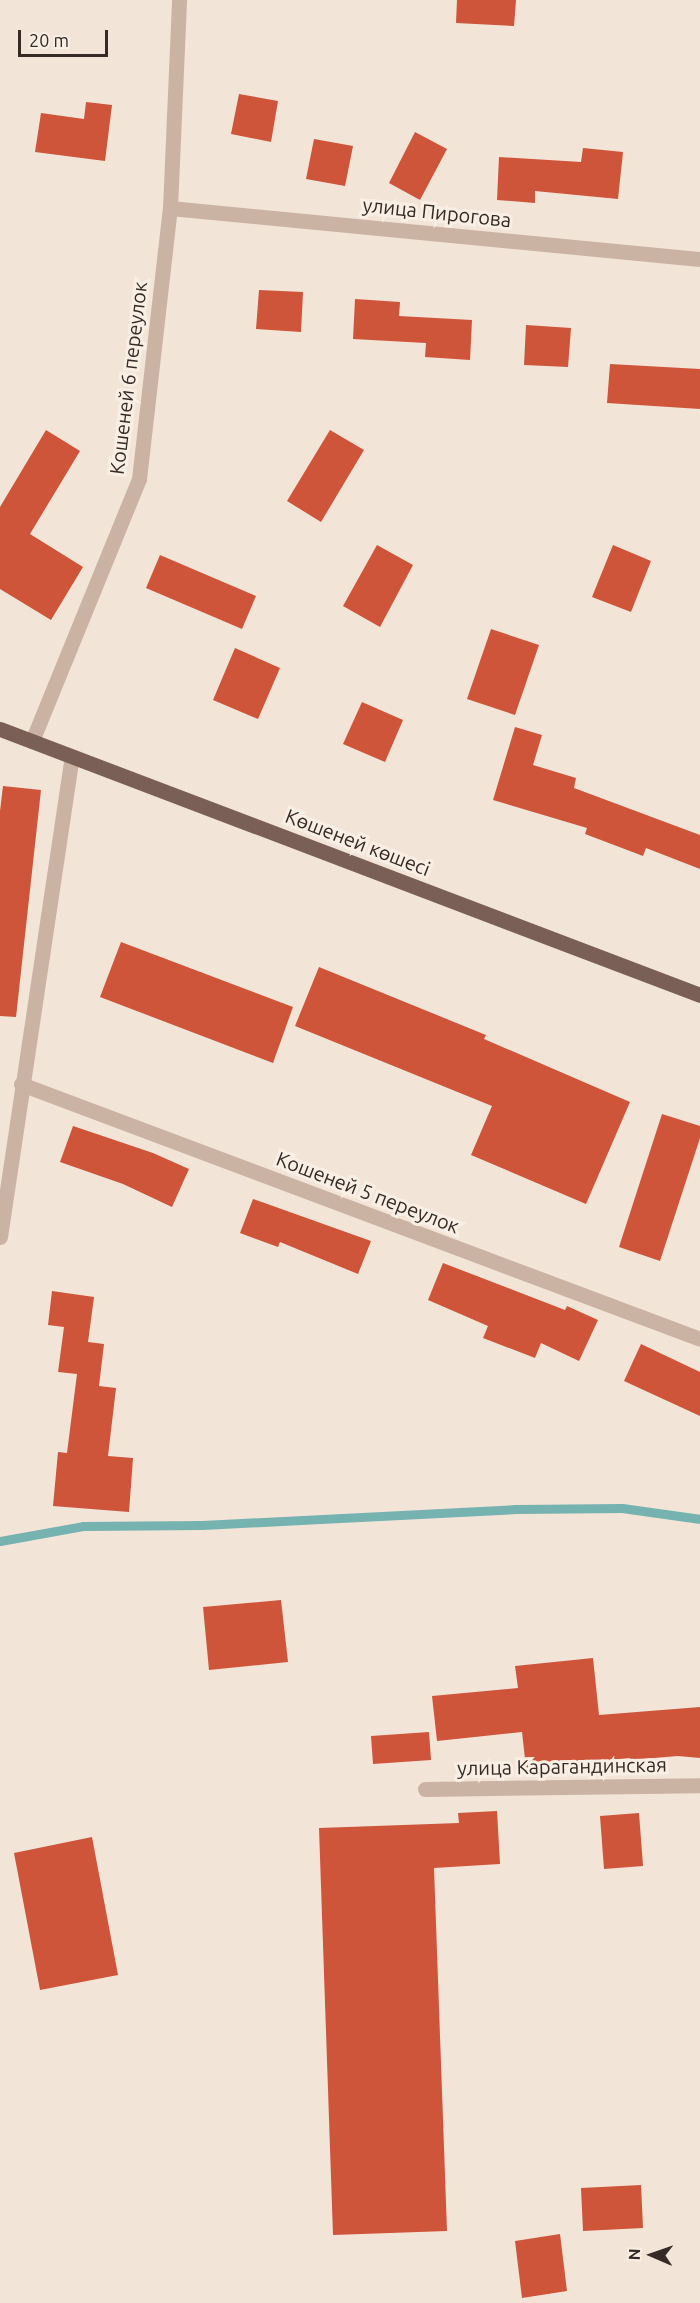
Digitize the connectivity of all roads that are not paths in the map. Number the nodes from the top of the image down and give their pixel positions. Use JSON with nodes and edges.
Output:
{"nodes":[{"id":1,"x":179,"y":0,"type":"edge"},
{"id":2,"x":170,"y":208,"type":"junction"},
{"id":3,"x":700,"y":259,"type":"edge"},
{"id":4,"x":0,"y":729,"type":"edge"},
{"id":5,"x":32,"y":741,"type":"junction"},
{"id":6,"x":72,"y":756,"type":"junction"},
{"id":7,"x":700,"y":995,"type":"edge"},
{"id":8,"x":21,"y":1084,"type":"junction"},
{"id":9,"x":2,"y":1214,"type":"edge"},
{"id":10,"x":0,"y":1237,"type":"edge"},
{"id":11,"x":700,"y":1339,"type":"edge"},
{"id":12,"x":700,"y":1785,"type":"edge"},
{"id":13,"x":425,"y":1789,"type":"dead end"}],
"edges":[{"from":1,"to":2,"type":"street","name":"Кошеней 6 переулок"},
{"from":2,"to":3,"type":"street","name":"улица Пирогова"},
{"from":2,"to":5,"type":"street","name":"Кошеней 6 переулок"},
{"from":4,"to":5,"type":"main road","name":"Көшеней көшесі"},
{"from":5,"to":6,"type":"main road","name":"Көшеней көшесі"},
{"from":6,"to":7,"type":"main road","name":"Көшеней көшесі"},
{"from":6,"to":8,"type":"street"},
{"from":8,"to":9,"type":"street"},
{"from":8,"to":11,"type":"street","name":"Кошеней 5 переулок"},
{"from":9,"to":10,"type":"street"},
{"from":12,"to":13,"type":"street","name":"улица Карагандинская"}]}
